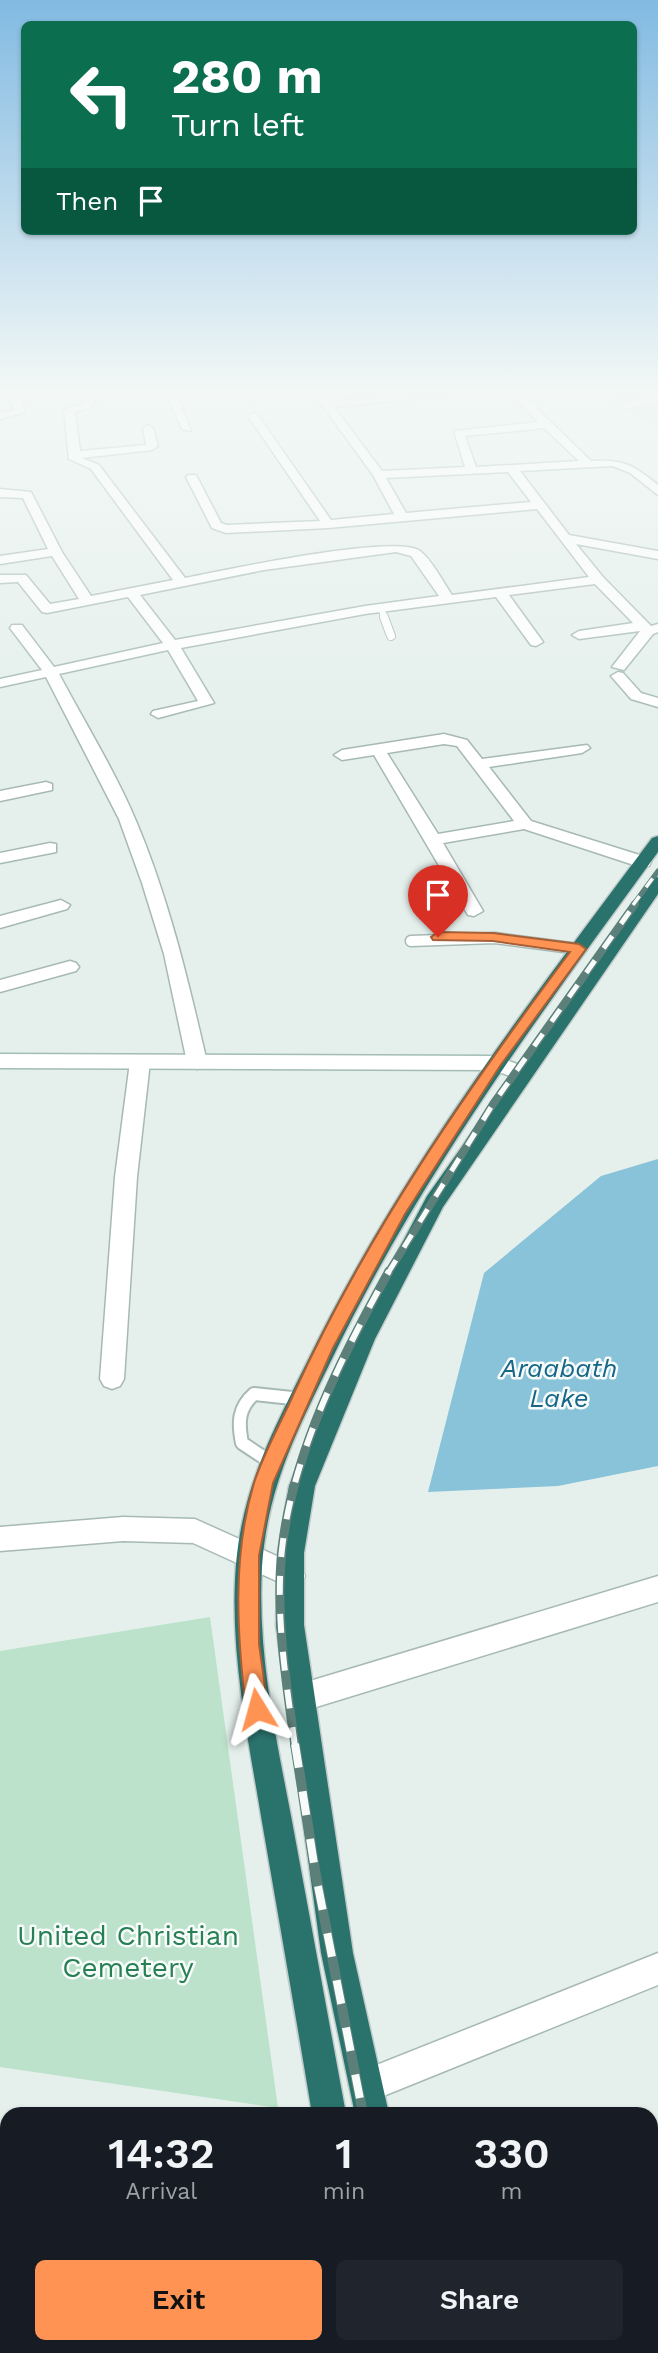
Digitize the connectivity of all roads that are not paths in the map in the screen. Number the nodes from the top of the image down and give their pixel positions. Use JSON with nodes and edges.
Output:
{"nodes":[{"id":1,"x":32,"y":505,"type":"edge"},
{"id":2,"x":123,"y":505,"type":"edge"},
{"id":3,"x":206,"y":505,"type":"edge"},
{"id":4,"x":315,"y":505,"type":"edge"},
{"id":5,"x":395,"y":505,"type":"edge"},
{"id":6,"x":540,"y":505,"type":"joint"},
{"id":7,"x":401,"y":516,"type":"junction"},
{"id":8,"x":328,"y":524,"type":"junction"},
{"id":9,"x":566,"y":538,"type":"junction"},
{"id":10,"x":56,"y":552,"type":"junction"},
{"id":11,"x":658,"y":555,"type":"edge"},
{"id":12,"x":0,"y":560,"type":"edge"},
{"id":13,"x":0,"y":579,"type":"edge"},
{"id":14,"x":598,"y":580,"type":"junction"},
{"id":15,"x":182,"y":583,"type":"junction"},
{"id":16,"x":131,"y":592,"type":"junction"},
{"id":17,"x":500,"y":593,"type":"junction"},
{"id":18,"x":448,"y":599,"type":"junction"},
{"id":19,"x":87,"y":601,"type":"junction"},
{"id":20,"x":381,"y":608,"type":"junction"},
{"id":21,"x":17,"y":628,"type":"dead end"},
{"id":22,"x":650,"y":629,"type":"edge"},
{"id":23,"x":579,"y":635,"type":"dead end"},
{"id":24,"x":391,"y":636,"type":"dead end"},
{"id":25,"x":536,"y":642,"type":"dead end"},
{"id":26,"x":172,"y":645,"type":"junction"},
{"id":27,"x":51,"y":672,"type":"junction"},
{"id":28,"x":0,"y":683,"type":"edge"},
{"id":29,"x":658,"y":703,"type":"edge"},
{"id":30,"x":158,"y":714,"type":"dead end"},
{"id":31,"x":582,"y":748,"type":"dead end"},
{"id":32,"x":378,"y":750,"type":"junction"},
{"id":33,"x":342,"y":755,"type":"dead end"},
{"id":34,"x":481,"y":764,"type":"junction"},
{"id":35,"x":46,"y":787,"type":"dead end"},
{"id":36,"x":0,"y":796,"type":"edge"},
{"id":37,"x":525,"y":824,"type":"junction"},
{"id":38,"x":433,"y":840,"type":"junction"},
{"id":39,"x":658,"y":841,"type":"edge"},
{"id":40,"x":50,"y":848,"type":"dead end"},
{"id":41,"x":0,"y":858,"type":"edge"},
{"id":42,"x":652,"y":882,"type":"edge"},
{"id":43,"x":61,"y":905,"type":"dead end"},
{"id":44,"x":474,"y":911,"type":"dead end"},
{"id":45,"x":0,"y":922,"type":"edge"},
{"id":46,"x":411,"y":941,"type":"dead end"},
{"id":47,"x":579,"y":949,"type":"junction"},
{"id":48,"x":70,"y":967,"type":"dead end"},
{"id":49,"x":0,"y":986,"type":"edge"},
{"id":50,"x":0,"y":1061,"type":"edge"},
{"id":51,"x":140,"y":1062,"type":"junction"},
{"id":52,"x":197,"y":1062,"type":"junction"},
{"id":53,"x":495,"y":1063,"type":"junction"},
{"id":54,"x":524,"y":1074,"type":"junction"},
{"id":55,"x":112,"y":1379,"type":"dead end"},
{"id":56,"x":301,"y":1399,"type":"junction"},
{"id":57,"x":272,"y":1463,"type":"junction"},
{"id":58,"x":0,"y":1539,"type":"edge"},
{"id":59,"x":250,"y":1556,"type":"junction"},
{"id":60,"x":292,"y":1576,"type":"junction"},
{"id":61,"x":658,"y":1589,"type":"edge"},
{"id":62,"x":300,"y":1698,"type":"junction"},
{"id":63,"x":658,"y":1969,"type":"edge"},
{"id":64,"x":369,"y":2100,"type":"edge"},
{"id":65,"x":328,"y":2107,"type":"edge"}],
"edges":[{"from":1,"to":10,"type":"street"},
{"from":2,"to":15,"type":"street"},
{"from":3,"to":8,"type":"street"},
{"from":4,"to":8,"type":"street"},
{"from":5,"to":7,"type":"street"},
{"from":6,"to":7,"type":"street"},
{"from":6,"to":9,"type":"street"},
{"from":7,"to":8,"type":"street"},
{"from":9,"to":11,"type":"street"},
{"from":9,"to":14,"type":"street"},
{"from":10,"to":12,"type":"street"},
{"from":10,"to":19,"type":"street"},
{"from":13,"to":19,"type":"street"},
{"from":14,"to":17,"type":"street"},
{"from":14,"to":22,"type":"street"},
{"from":15,"to":16,"type":"street"},
{"from":15,"to":18,"type":"street"},
{"from":16,"to":19,"type":"street"},
{"from":16,"to":26,"type":"street"},
{"from":17,"to":18,"type":"street"},
{"from":17,"to":25,"type":"street"},
{"from":18,"to":20,"type":"street"},
{"from":20,"to":24,"type":"lane"},
{"from":20,"to":26,"type":"street"},
{"from":21,"to":27,"type":"street"},
{"from":22,"to":23,"type":"street"},
{"from":22,"to":29,"type":"street"},
{"from":26,"to":27,"type":"street"},
{"from":26,"to":30,"type":"street"},
{"from":27,"to":28,"type":"street"},
{"from":27,"to":52,"type":"street"},
{"from":31,"to":34,"type":"street"},
{"from":32,"to":33,"type":"street"},
{"from":32,"to":34,"type":"street"},
{"from":32,"to":38,"type":"street"},
{"from":34,"to":37,"type":"street"},
{"from":35,"to":36,"type":"street"},
{"from":37,"to":38,"type":"street"},
{"from":37,"to":42,"type":"street"},
{"from":38,"to":44,"type":"street"},
{"from":39,"to":42,"type":"highway"},
{"from":40,"to":41,"type":"street"},
{"from":42,"to":47,"type":"highway"},
{"from":42,"to":54,"type":"highway"},
{"from":43,"to":45,"type":"street"},
{"from":46,"to":47,"type":"lane"},
{"from":47,"to":53,"type":"highway"},
{"from":48,"to":49,"type":"street"},
{"from":50,"to":51,"type":"street"},
{"from":51,"to":52,"type":"street"},
{"from":51,"to":55,"type":"street"},
{"from":52,"to":53,"type":"street"},
{"from":53,"to":54,"type":"street"},
{"from":53,"to":56,"type":"highway"},
{"from":54,"to":60,"type":"highway"},
{"from":56,"to":57,"type":"highway"},
{"from":56,"to":57,"type":"lane"},
{"from":57,"to":59,"type":"highway"},
{"from":58,"to":59,"type":"street"},
{"from":59,"to":60,"type":"street"},
{"from":59,"to":65,"type":"highway"},
{"from":60,"to":62,"type":"highway"},
{"from":61,"to":62,"type":"street"},
{"from":62,"to":64,"type":"highway"},
{"from":63,"to":64,"type":"street"}]}
